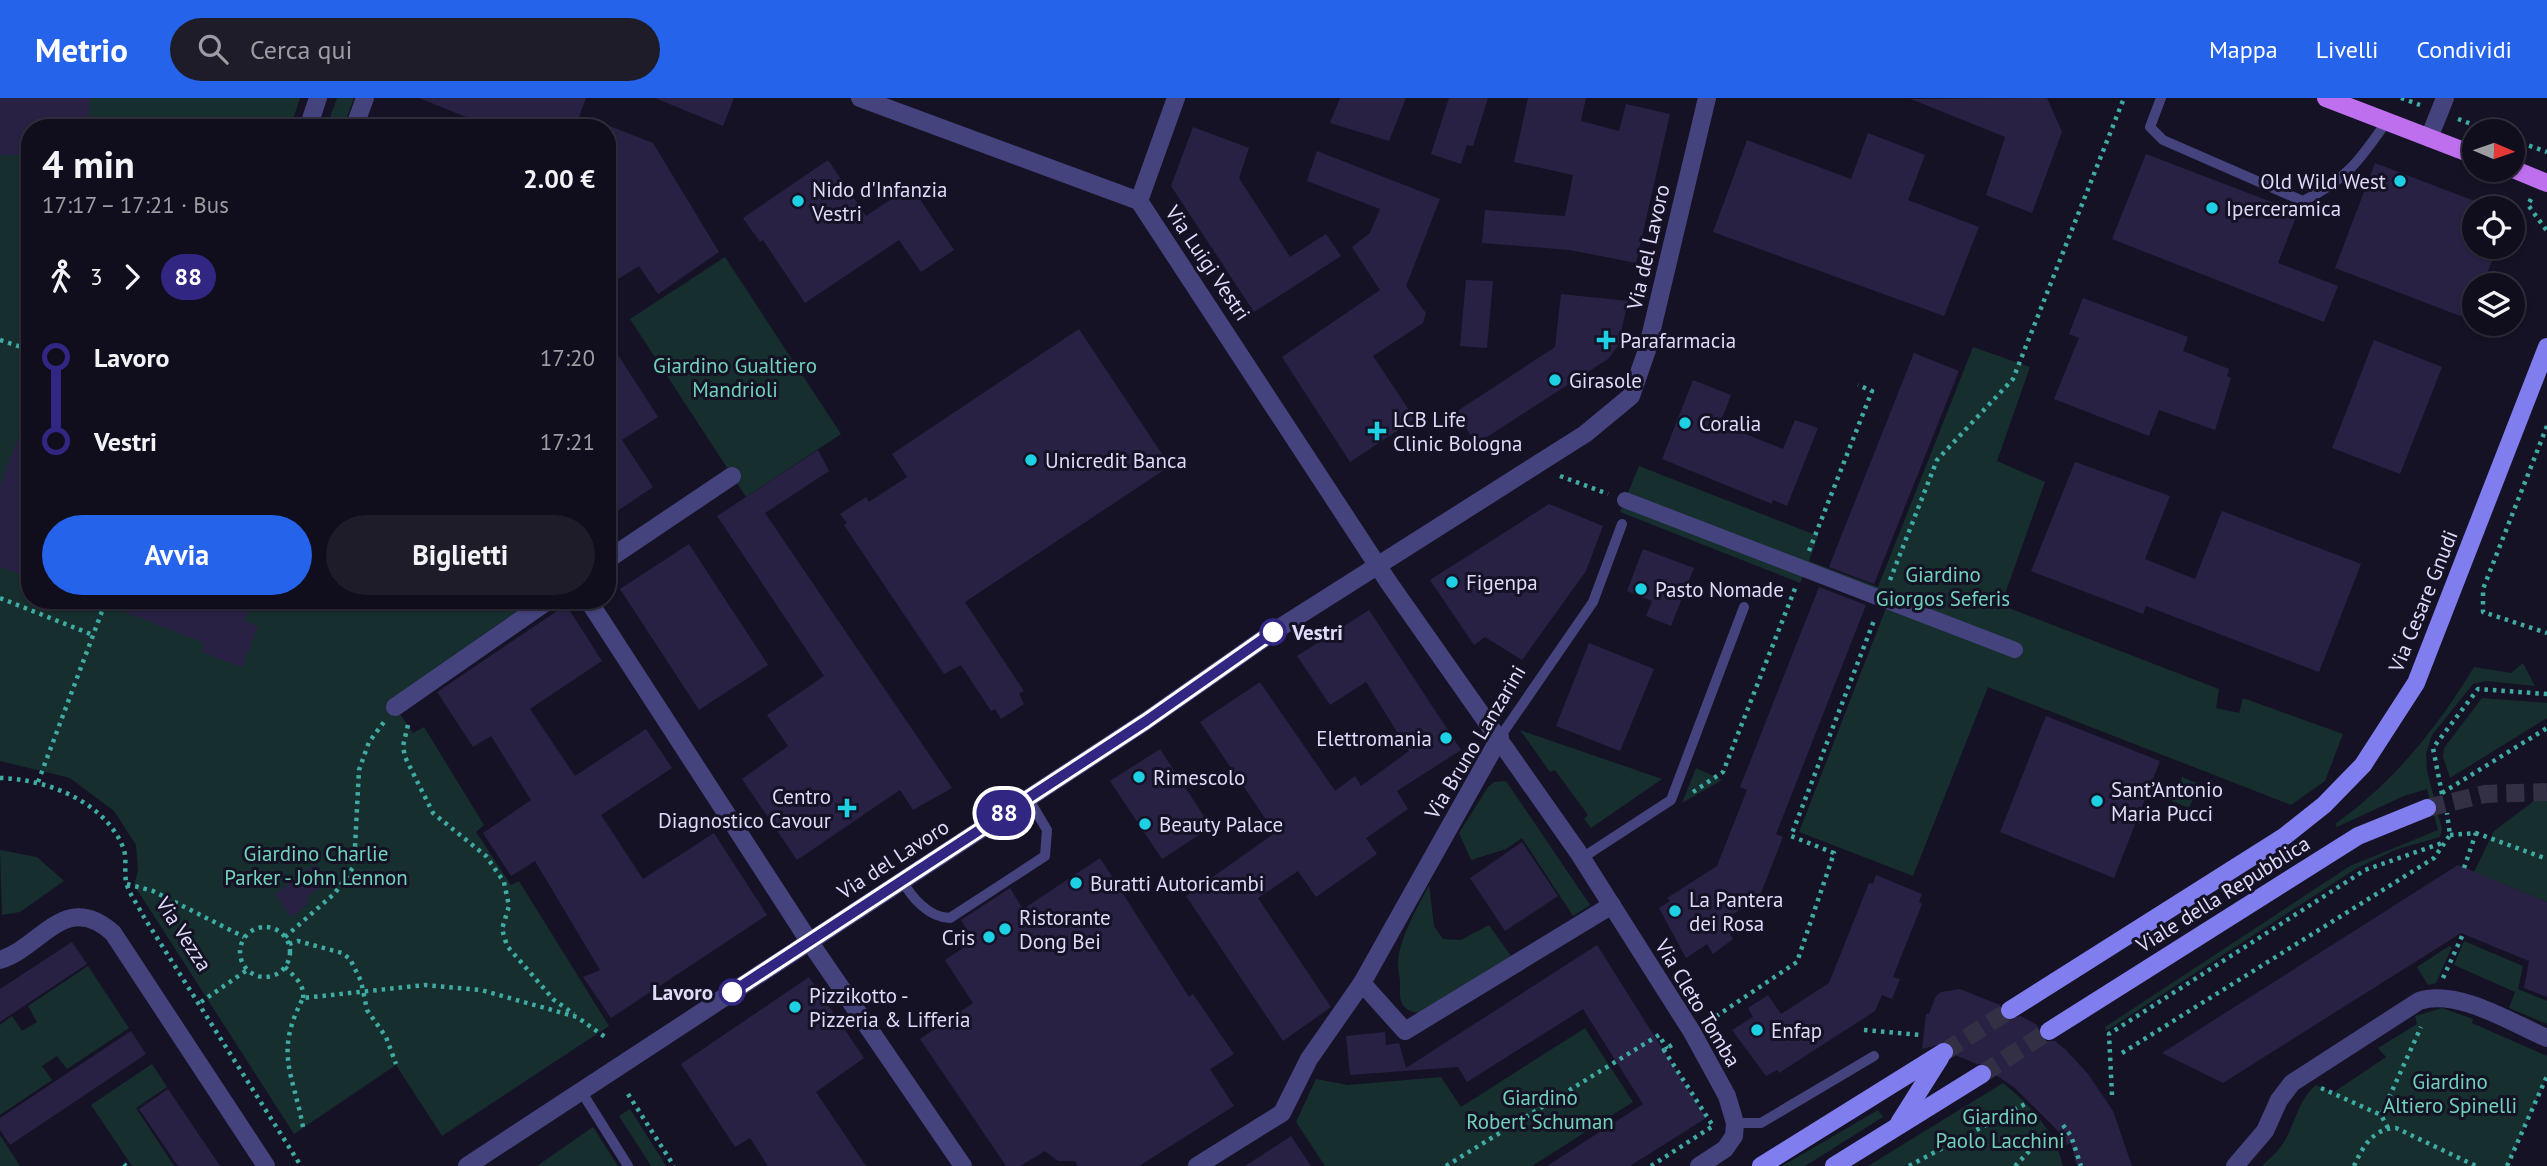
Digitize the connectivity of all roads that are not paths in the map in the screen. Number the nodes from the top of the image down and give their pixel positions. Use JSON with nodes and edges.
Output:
{"nodes":[{"id":1,"x":318,"y":98,"type":"edge"},
{"id":2,"x":365,"y":98,"type":"edge"},
{"id":3,"x":860,"y":98,"type":"edge"},
{"id":4,"x":1177,"y":98,"type":"edge"},
{"id":5,"x":1707,"y":98,"type":"edge"},
{"id":6,"x":2161,"y":98,"type":"edge"},
{"id":7,"x":2326,"y":98,"type":"edge"},
{"id":8,"x":2441,"y":108,"type":"edge"},
{"id":9,"x":311,"y":119,"type":"edge"},
{"id":10,"x":357,"y":119,"type":"edge"},
{"id":11,"x":2387,"y":121,"type":"junction"},
{"id":12,"x":2429,"y":138,"type":"junction"},
{"id":13,"x":2462,"y":150,"type":"edge"},
{"id":14,"x":2525,"y":174,"type":"edge"},
{"id":15,"x":2547,"y":183,"type":"edge"},
{"id":16,"x":1139,"y":201,"type":"junction"},
{"id":17,"x":2547,"y":348,"type":"edge"},
{"id":18,"x":732,"y":475,"type":"dead end"},
{"id":19,"x":1625,"y":500,"type":"road end"},
{"id":20,"x":1622,"y":524,"type":"dead end"},
{"id":21,"x":616,"y":554,"type":"edge"},
{"id":22,"x":1379,"y":565,"type":"junction"},
{"id":23,"x":1744,"y":607,"type":"dead end"},
{"id":24,"x":535,"y":609,"type":"edge"},
{"id":25,"x":594,"y":609,"type":"edge"},
{"id":26,"x":2015,"y":650,"type":"dead end"},
{"id":27,"x":394,"y":707,"type":"road end"},
{"id":28,"x":1500,"y":737,"type":"junction"},
{"id":29,"x":1028,"y":798,"type":"junction"},
{"id":30,"x":2427,"y":808,"type":"tunnel mouth"},
{"id":31,"x":2285,"y":836,"type":"joint"},
{"id":32,"x":1582,"y":858,"type":"junction"},
{"id":33,"x":902,"y":880,"type":"junction"},
{"id":34,"x":1612,"y":905,"type":"junction"},
{"id":35,"x":809,"y":942,"type":"junction"},
{"id":36,"x":0,"y":961,"type":"edge"},
{"id":37,"x":1362,"y":983,"type":"junction"},
{"id":38,"x":2010,"y":1010,"type":"tunnel mouth"},
{"id":39,"x":2049,"y":1031,"type":"tunnel mouth"},
{"id":40,"x":2547,"y":1038,"type":"edge"},
{"id":41,"x":1874,"y":1056,"type":"dead end"},
{"id":42,"x":1982,"y":1074,"type":"tunnel mouth"},
{"id":43,"x":581,"y":1091,"type":"junction"},
{"id":44,"x":1735,"y":1123,"type":"junction"},
{"id":45,"x":1897,"y":1126,"type":"junction"},
{"id":46,"x":266,"y":1166,"type":"edge"},
{"id":47,"x":467,"y":1166,"type":"edge"},
{"id":48,"x":628,"y":1166,"type":"edge"},
{"id":49,"x":963,"y":1166,"type":"edge"},
{"id":50,"x":1197,"y":1166,"type":"edge"},
{"id":51,"x":1699,"y":1166,"type":"edge"},
{"id":52,"x":1761,"y":1166,"type":"edge"},
{"id":53,"x":1834,"y":1166,"type":"edge"},
{"id":54,"x":2235,"y":1166,"type":"edge"}],
"edges":[{"from":1,"to":9,"type":"street"},
{"from":2,"to":10,"type":"street"},
{"from":3,"to":16,"type":"street","name":"Via Luigi Vestri"},
{"from":4,"to":16,"type":"street"},
{"from":5,"to":22,"type":"street","name":"Via del Lavoro"},
{"from":6,"to":11,"type":"lane"},
{"from":7,"to":11,"type":"main road"},
{"from":8,"to":12,"type":"street"},
{"from":11,"to":12,"type":"main road"},
{"from":12,"to":13,"type":"main road"},
{"from":14,"to":15,"type":"main road"},
{"from":16,"to":22,"type":"street","name":"Via Luigi Vestri"},
{"from":17,"to":31,"type":"main road","name":"Via Cesare Gnudi"},
{"from":18,"to":21,"type":"street"},
{"from":19,"to":26,"type":"street"},
{"from":20,"to":28,"type":"lane","name":"Via Bruno Lanzarini"},
{"from":22,"to":28,"type":"street"},
{"from":22,"to":29,"type":"street","name":"Via del Lavoro"},
{"from":23,"to":32,"type":"lane"},
{"from":24,"to":27,"type":"street"},
{"from":25,"to":35,"type":"street"},
{"from":28,"to":32,"type":"street","name":"Via Cleto Tomba"},
{"from":28,"to":37,"type":"street","name":"Via Bruno Lanzarini"},
{"from":29,"to":33,"type":"street","name":"Via del Lavoro"},
{"from":29,"to":33,"type":"lane"},
{"from":30,"to":39,"type":"main road","name":"Viale della Repubblica"},
{"from":31,"to":38,"type":"main road","name":"Viale della Repubblica"},
{"from":32,"to":34,"type":"street","name":"Via Cleto Tomba"},
{"from":33,"to":35,"type":"street","name":"Via del Lavoro"},
{"from":34,"to":37,"type":"street"},
{"from":34,"to":44,"type":"street","name":"Via Cleto Tomba"},
{"from":35,"to":43,"type":"street","name":"Via del Lavoro"},
{"from":35,"to":49,"type":"street"},
{"from":36,"to":46,"type":"street"},
{"from":37,"to":50,"type":"street","name":"Via Bruno Lanzarini"},
{"from":40,"to":54,"type":"street"},
{"from":41,"to":44,"type":"lane"},
{"from":42,"to":45,"type":"main road"},
{"from":43,"to":47,"type":"street","name":"Via del Lavoro"},
{"from":43,"to":48,"type":"lane"},
{"from":44,"to":51,"type":"street"},
{"from":45,"to":52,"type":"main road"},
{"from":45,"to":53,"type":"main road"}]}
